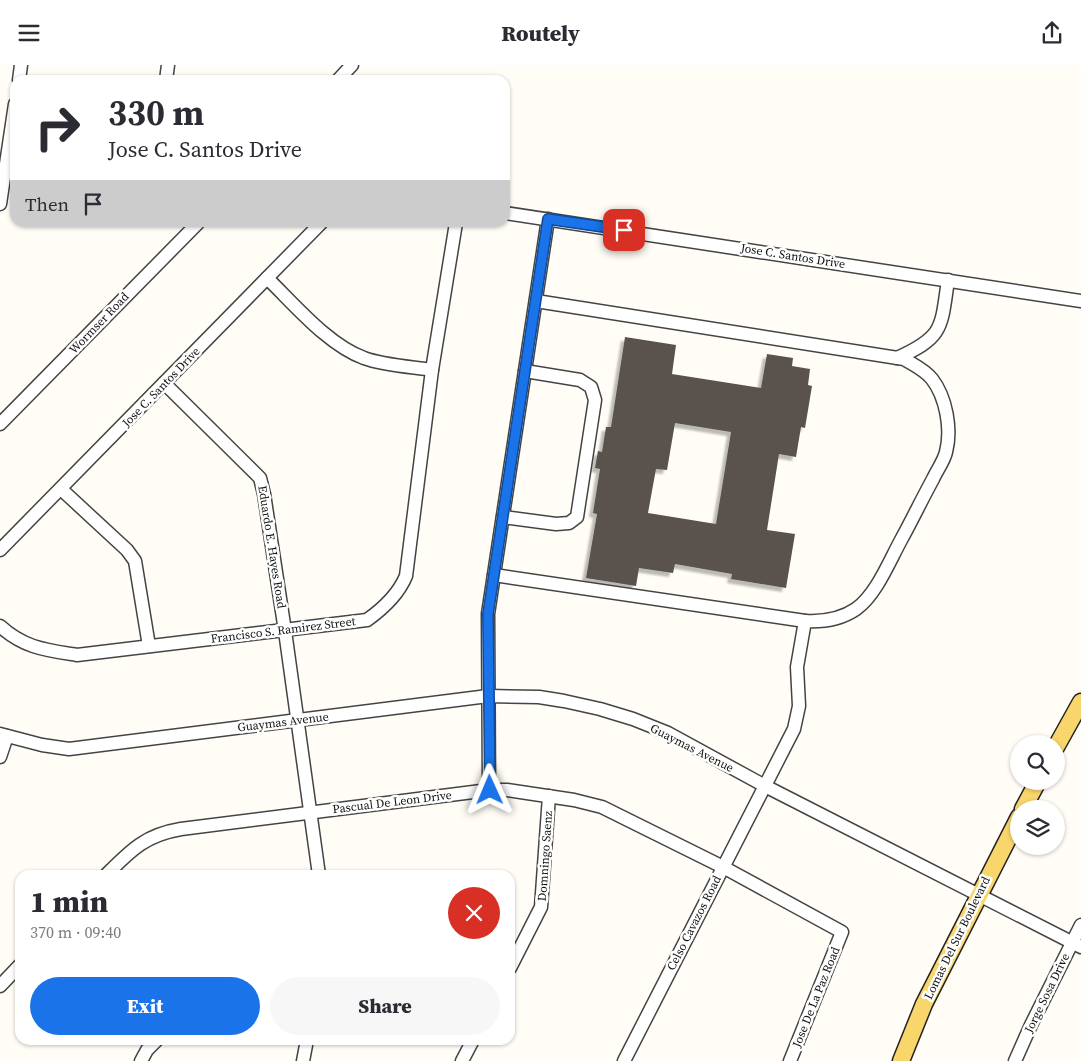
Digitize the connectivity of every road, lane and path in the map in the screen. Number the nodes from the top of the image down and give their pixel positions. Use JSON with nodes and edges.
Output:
{"nodes":[{"id":1,"x":352,"y":65,"type":"edge"},
{"id":2,"x":343,"y":75,"type":"edge"},
{"id":3,"x":10,"y":117,"type":"edge"},
{"id":4,"x":5,"y":130,"type":"edge"},
{"id":5,"x":0,"y":204,"type":"edge"},
{"id":6,"x":510,"y":214,"type":"edge"},
{"id":7,"x":548,"y":219,"type":"junction"},
{"id":8,"x":194,"y":227,"type":"edge"},
{"id":9,"x":317,"y":227,"type":"edge"},
{"id":10,"x":455,"y":227,"type":"edge"},
{"id":11,"x":267,"y":278,"type":"junction"},
{"id":12,"x":948,"y":280,"type":"junction"},
{"id":13,"x":536,"y":301,"type":"junction"},
{"id":14,"x":1081,"y":301,"type":"edge"},
{"id":15,"x":897,"y":358,"type":"junction"},
{"id":16,"x":432,"y":370,"type":"junction"},
{"id":17,"x":525,"y":371,"type":"junction"},
{"id":18,"x":164,"y":383,"type":"junction"},
{"id":19,"x":0,"y":424,"type":"edge"},
{"id":20,"x":60,"y":489,"type":"junction"},
{"id":21,"x":503,"y":517,"type":"junction"},
{"id":22,"x":0,"y":551,"type":"edge"},
{"id":23,"x":494,"y":575,"type":"junction"},
{"id":24,"x":805,"y":621,"type":"junction"},
{"id":25,"x":0,"y":626,"type":"edge"},
{"id":26,"x":285,"y":631,"type":"junction"},
{"id":27,"x":149,"y":646,"type":"junction"},
{"id":28,"x":488,"y":696,"type":"junction"},
{"id":29,"x":1081,"y":702,"type":"edge"},
{"id":30,"x":298,"y":720,"type":"junction"},
{"id":31,"x":4,"y":735,"type":"edge"},
{"id":32,"x":1063,"y":735,"type":"edge"},
{"id":33,"x":0,"y":757,"type":"edge"},
{"id":34,"x":765,"y":786,"type":"junction"},
{"id":35,"x":490,"y":790,"type":"junction"},
{"id":36,"x":549,"y":797,"type":"junction"},
{"id":37,"x":311,"y":812,"type":"junction"},
{"id":38,"x":1010,"y":834,"type":"edge"},
{"id":39,"x":723,"y":867,"type":"junction"},
{"id":40,"x":111,"y":870,"type":"edge"},
{"id":41,"x":318,"y":870,"type":"edge"},
{"id":42,"x":978,"y":894,"type":"junction"},
{"id":43,"x":1081,"y":925,"type":"edge"},
{"id":44,"x":842,"y":933,"type":"joint"},
{"id":45,"x":1076,"y":945,"type":"edge"},
{"id":46,"x":515,"y":958,"type":"edge"},
{"id":47,"x":15,"y":970,"type":"edge"},
{"id":48,"x":0,"y":986,"type":"edge"},
{"id":49,"x":152,"y":1045,"type":"edge"},
{"id":50,"x":306,"y":1045,"type":"edge"},
{"id":51,"x":470,"y":1045,"type":"edge"},
{"id":52,"x":141,"y":1061,"type":"edge"},
{"id":53,"x":304,"y":1061,"type":"edge"},
{"id":54,"x":462,"y":1061,"type":"edge"},
{"id":55,"x":624,"y":1061,"type":"edge"},
{"id":56,"x":790,"y":1061,"type":"edge"},
{"id":57,"x":901,"y":1061,"type":"edge"},
{"id":58,"x":1016,"y":1061,"type":"edge"}],
"edges":[{"from":1,"to":2,"type":"street"},
{"from":3,"to":4,"type":"street"},
{"from":4,"to":5,"type":"street"},
{"from":6,"to":7,"type":"street","name":"Jose C. Santos Drive"},
{"from":7,"to":12,"type":"street","name":"Jose C. Santos Drive"},
{"from":7,"to":13,"type":"street"},
{"from":8,"to":19,"type":"street","name":"Wormser Road"},
{"from":9,"to":11,"type":"street","name":"Jose C. Santos Drive"},
{"from":10,"to":16,"type":"street","name":"Francisco S. Ramirez Street"},
{"from":11,"to":16,"type":"street"},
{"from":11,"to":18,"type":"street","name":"Jose C. Santos Drive"},
{"from":12,"to":14,"type":"street","name":"Jose C. Santos Drive"},
{"from":12,"to":15,"type":"street"},
{"from":13,"to":15,"type":"street"},
{"from":13,"to":17,"type":"street"},
{"from":15,"to":24,"type":"street"},
{"from":16,"to":26,"type":"street","name":"Francisco S. Ramirez Street"},
{"from":17,"to":21,"type":"street"},
{"from":17,"to":21,"type":"street"},
{"from":18,"to":20,"type":"street","name":"Jose C. Santos Drive"},
{"from":18,"to":26,"type":"street","name":"Eduardo E. Hayes Road"},
{"from":20,"to":22,"type":"street","name":"Jose C. Santos Drive"},
{"from":20,"to":27,"type":"street"},
{"from":21,"to":23,"type":"street"},
{"from":23,"to":24,"type":"street"},
{"from":23,"to":28,"type":"street"},
{"from":24,"to":34,"type":"street","name":"Celso Cavazos Road"},
{"from":25,"to":27,"type":"street","name":"Francisco S. Ramirez Street"},
{"from":26,"to":27,"type":"street","name":"Francisco S. Ramirez Street"},
{"from":26,"to":30,"type":"street","name":"Eduardo E. Hayes Road"},
{"from":28,"to":30,"type":"street","name":"Guaymas Avenue"},
{"from":28,"to":34,"type":"street","name":"Guaymas Avenue"},
{"from":28,"to":35,"type":"street"},
{"from":29,"to":32,"type":"main road"},
{"from":30,"to":31,"type":"street","name":"Guaymas Avenue"},
{"from":30,"to":37,"type":"street","name":"Eduardo E. Hayes Road"},
{"from":31,"to":33,"type":"street"},
{"from":34,"to":39,"type":"street","name":"Celso Cavazos Road"},
{"from":34,"to":42,"type":"street","name":"Guaymas Avenue"},
{"from":35,"to":36,"type":"street","name":"Pascual De Leon Drive"},
{"from":35,"to":37,"type":"street","name":"Pascual De Leon Drive"},
{"from":36,"to":39,"type":"street","name":"Pascual De Leon Drive"},
{"from":36,"to":46,"type":"street","name":"Domningo Saenz"},
{"from":37,"to":40,"type":"street","name":"Pascual De Leon Drive"},
{"from":37,"to":41,"type":"street","name":"Eduardo E. Hayes Road"},
{"from":38,"to":42,"type":"main road","name":"Lomas Del Sur Boulevard"},
{"from":39,"to":44,"type":"street","name":"Pascual De Leon Drive"},
{"from":39,"to":55,"type":"street","name":"Celso Cavazos Road"},
{"from":42,"to":45,"type":"street","name":"Guaymas Avenue"},
{"from":42,"to":57,"type":"main road","name":"Lomas Del Sur Boulevard"},
{"from":43,"to":45,"type":"street","name":"Jorge Sosa Drive"},
{"from":44,"to":56,"type":"street","name":"Jose De La Paz Road"},
{"from":45,"to":58,"type":"street","name":"Jorge Sosa Drive"},
{"from":47,"to":48,"type":"street"},
{"from":49,"to":52,"type":"street"},
{"from":50,"to":53,"type":"street"},
{"from":51,"to":54,"type":"street"}]}
